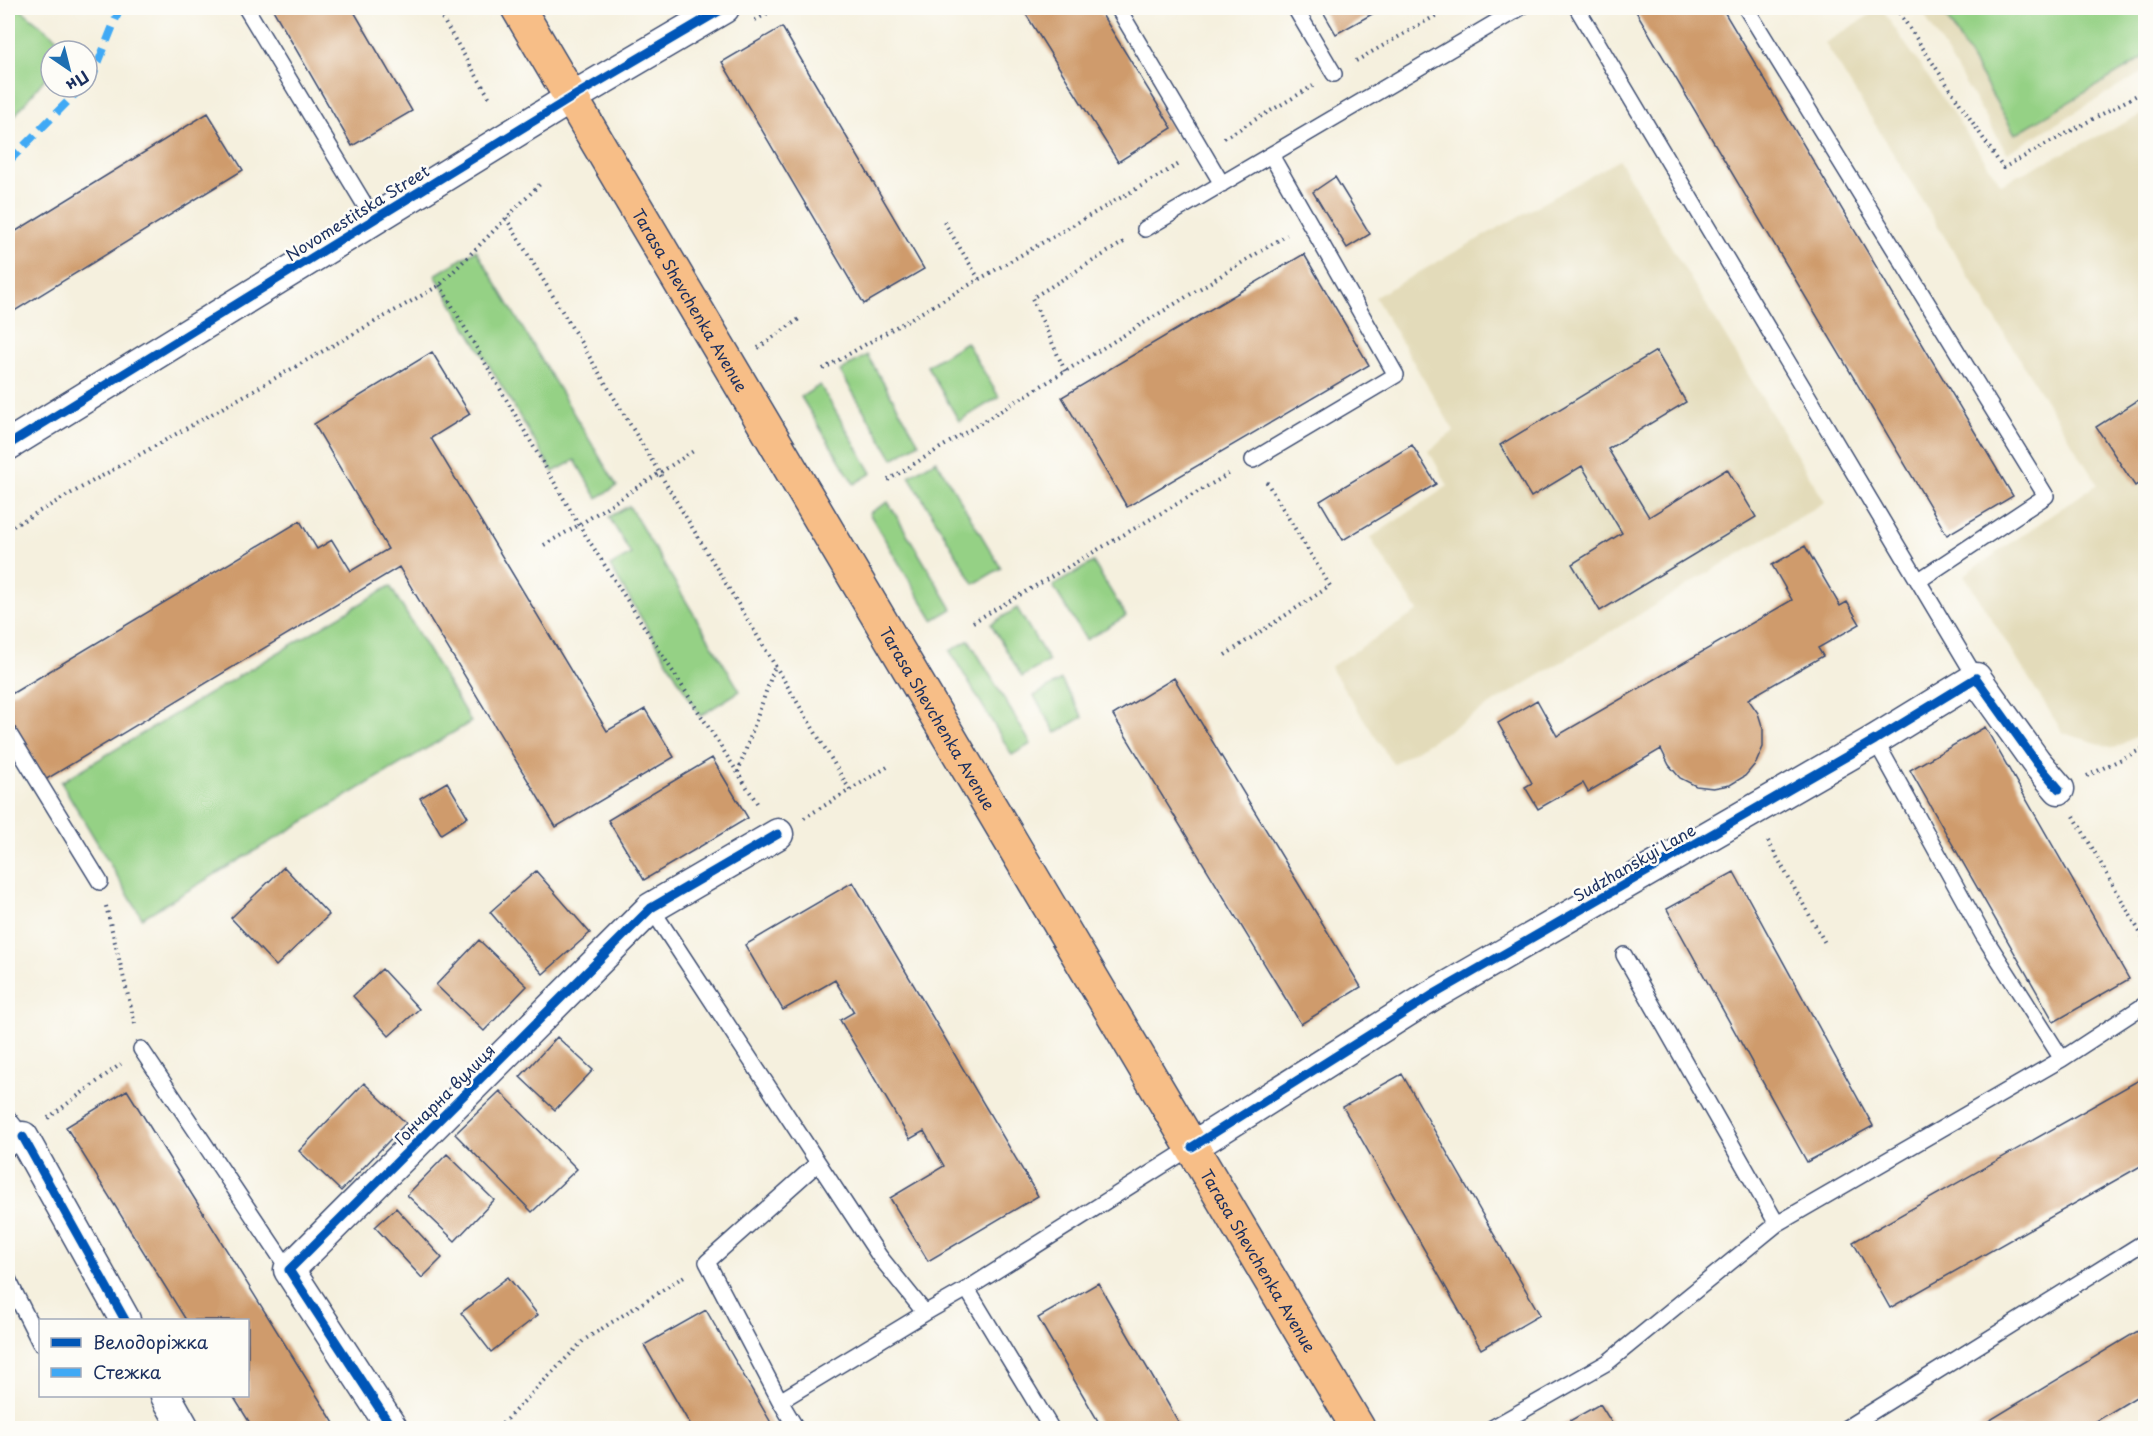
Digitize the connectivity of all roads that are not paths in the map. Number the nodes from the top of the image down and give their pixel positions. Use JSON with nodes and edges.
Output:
{"nodes":[{"id":1,"x":246,"y":8,"type":"edge"},
{"id":2,"x":518,"y":8,"type":"edge"},
{"id":3,"x":724,"y":8,"type":"edge"},
{"id":4,"x":1118,"y":8,"type":"edge"},
{"id":5,"x":1296,"y":8,"type":"edge"},
{"id":6,"x":1520,"y":8,"type":"edge"},
{"id":7,"x":1577,"y":8,"type":"edge"},
{"id":8,"x":1746,"y":8,"type":"edge"},
{"id":9,"x":1334,"y":74,"type":"road end"},
{"id":10,"x":571,"y":98,"type":"junction"},
{"id":11,"x":1271,"y":155,"type":"junction"},
{"id":12,"x":1222,"y":184,"type":"junction"},
{"id":13,"x":374,"y":220,"type":"junction"},
{"id":14,"x":1145,"y":229,"type":"road end"},
{"id":15,"x":8,"y":445,"type":"edge"},
{"id":16,"x":1253,"y":460,"type":"road end"},
{"id":17,"x":1918,"y":581,"type":"junction"},
{"id":18,"x":1976,"y":678,"type":"junction"},
{"id":19,"x":8,"y":732,"type":"edge"},
{"id":20,"x":1875,"y":740,"type":"junction"},
{"id":21,"x":2059,"y":789,"type":"road end"},
{"id":22,"x":778,"y":834,"type":"road end"},
{"id":23,"x":100,"y":882,"type":"road end"},
{"id":24,"x":651,"y":908,"type":"junction"},
{"id":25,"x":1624,"y":955,"type":"dead end"},
{"id":26,"x":2145,"y":1004,"type":"edge"},
{"id":27,"x":141,"y":1049,"type":"road end"},
{"id":28,"x":2062,"y":1059,"type":"junction"},
{"id":29,"x":13,"y":1135,"type":"edge"},
{"id":30,"x":1192,"y":1147,"type":"junction"},
{"id":31,"x":818,"y":1163,"type":"junction"},
{"id":32,"x":1777,"y":1224,"type":"junction"},
{"id":33,"x":2145,"y":1241,"type":"edge"},
{"id":34,"x":289,"y":1270,"type":"junction"},
{"id":35,"x":8,"y":1279,"type":"edge"},
{"id":36,"x":967,"y":1289,"type":"junction"},
{"id":37,"x":925,"y":1313,"type":"junction"},
{"id":38,"x":123,"y":1319,"type":"edge"},
{"id":39,"x":39,"y":1341,"type":"edge"},
{"id":40,"x":167,"y":1397,"type":"edge"},
{"id":41,"x":780,"y":1401,"type":"junction"},
{"id":42,"x":184,"y":1428,"type":"edge"},
{"id":43,"x":392,"y":1428,"type":"edge"},
{"id":44,"x":796,"y":1428,"type":"edge"},
{"id":45,"x":1051,"y":1428,"type":"edge"},
{"id":46,"x":1358,"y":1428,"type":"edge"},
{"id":47,"x":1492,"y":1428,"type":"edge"},
{"id":48,"x":1846,"y":1428,"type":"edge"}],
"edges":[{"from":1,"to":13,"type":"lane"},
{"from":2,"to":10,"type":"main road","name":"Tarasa Shevchenka Avenue"},
{"from":3,"to":10,"type":"street","name":"Novomestitska Street"},
{"from":4,"to":12,"type":"lane"},
{"from":5,"to":9,"type":"lane"},
{"from":6,"to":11,"type":"lane"},
{"from":7,"to":17,"type":"lane"},
{"from":8,"to":17,"type":"lane"},
{"from":10,"to":13,"type":"street","name":"Novomestitska Street"},
{"from":10,"to":30,"type":"main road","name":"Tarasa Shevchenka Avenue"},
{"from":11,"to":12,"type":"lane"},
{"from":11,"to":16,"type":"lane"},
{"from":12,"to":14,"type":"lane"},
{"from":13,"to":15,"type":"street","name":"Novomestitska Street"},
{"from":17,"to":18,"type":"lane"},
{"from":18,"to":20,"type":"street","name":"Sudzhanskyi Lane"},
{"from":18,"to":21,"type":"street"},
{"from":19,"to":23,"type":"lane"},
{"from":20,"to":28,"type":"lane"},
{"from":20,"to":30,"type":"street","name":"Sudzhanskyi Lane"},
{"from":22,"to":24,"type":"street","name":"Гончарна вулиця"},
{"from":24,"to":31,"type":"lane"},
{"from":24,"to":34,"type":"street","name":"Гончарна вулиця"},
{"from":25,"to":32,"type":"lane"},
{"from":26,"to":28,"type":"lane"},
{"from":27,"to":34,"type":"lane"},
{"from":28,"to":32,"type":"lane"},
{"from":29,"to":38,"type":"street"},
{"from":30,"to":36,"type":"lane"},
{"from":30,"to":46,"type":"main road","name":"Tarasa Shevchenka Avenue"},
{"from":31,"to":37,"type":"lane"},
{"from":31,"to":41,"type":"lane"},
{"from":32,"to":47,"type":"lane"},
{"from":33,"to":48,"type":"lane"},
{"from":34,"to":43,"type":"street"},
{"from":35,"to":39,"type":"lane"},
{"from":36,"to":37,"type":"lane"},
{"from":36,"to":45,"type":"lane"},
{"from":37,"to":41,"type":"lane"},
{"from":40,"to":42,"type":"street"},
{"from":41,"to":44,"type":"lane"}]}
